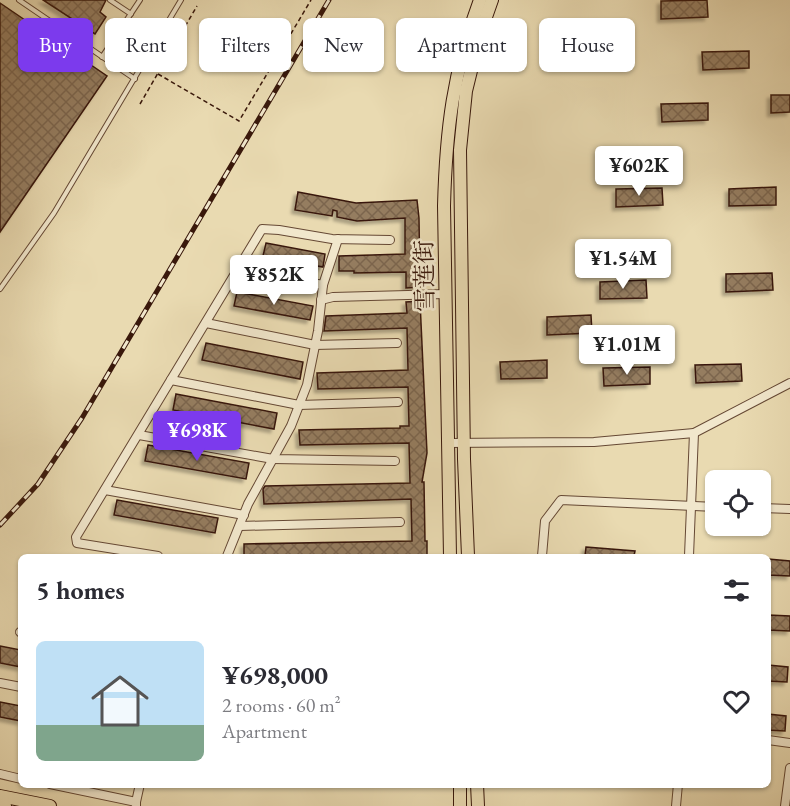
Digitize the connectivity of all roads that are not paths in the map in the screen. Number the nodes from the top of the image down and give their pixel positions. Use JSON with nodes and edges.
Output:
{"nodes":[{"id":1,"x":19,"y":0,"type":"edge"},
{"id":2,"x":110,"y":0,"type":"edge"},
{"id":3,"x":140,"y":0,"type":"edge"},
{"id":4,"x":181,"y":0,"type":"edge"},
{"id":5,"x":480,"y":0,"type":"edge"},
{"id":6,"x":492,"y":0,"type":"edge"},
{"id":7,"x":131,"y":14,"type":"junction"},
{"id":8,"x":102,"y":57,"type":"junction"},
{"id":9,"x":135,"y":79,"type":"junction"},
{"id":10,"x":338,"y":239,"type":"junction"},
{"id":11,"x":390,"y":240,"type":"dead end"},
{"id":12,"x":238,"y":269,"type":"junction"},
{"id":13,"x":323,"y":285,"type":"junction"},
{"id":14,"x":0,"y":290,"type":"edge"},
{"id":15,"x":445,"y":294,"type":"junction"},
{"id":16,"x":321,"y":300,"type":"junction"},
{"id":17,"x":206,"y":323,"type":"junction"},
{"id":18,"x":397,"y":343,"type":"dead end"},
{"id":19,"x":315,"y":345,"type":"junction"},
{"id":20,"x":171,"y":380,"type":"junction"},
{"id":21,"x":790,"y":382,"type":"edge"},
{"id":22,"x":398,"y":402,"type":"dead end"},
{"id":23,"x":299,"y":405,"type":"junction"},
{"id":24,"x":694,"y":433,"type":"junction"},
{"id":25,"x":139,"y":435,"type":"junction"},
{"id":26,"x":448,"y":443,"type":"junction"},
{"id":27,"x":464,"y":443,"type":"junction"},
{"id":28,"x":273,"y":459,"type":"junction"},
{"id":29,"x":395,"y":461,"type":"dead end"},
{"id":30,"x":105,"y":490,"type":"junction"},
{"id":31,"x":690,"y":506,"type":"junction"},
{"id":32,"x":705,"y":507,"type":"edge"},
{"id":33,"x":771,"y":508,"type":"edge"},
{"id":34,"x":790,"y":509,"type":"edge"},
{"id":35,"x":244,"y":515,"type":"junction"},
{"id":36,"x":400,"y":522,"type":"dead end"},
{"id":37,"x":240,"y":526,"type":"junction"},
{"id":38,"x":146,"y":554,"type":"edge"},
{"id":39,"x":228,"y":554,"type":"edge"},
{"id":40,"x":450,"y":554,"type":"edge"},
{"id":41,"x":468,"y":554,"type":"edge"},
{"id":42,"x":542,"y":554,"type":"edge"},
{"id":43,"x":688,"y":554,"type":"edge"},
{"id":44,"x":0,"y":683,"type":"edge"},
{"id":45,"x":18,"y":686,"type":"edge"},
{"id":46,"x":771,"y":740,"type":"edge"},
{"id":47,"x":790,"y":743,"type":"edge"},
{"id":48,"x":790,"y":768,"type":"edge"},
{"id":49,"x":0,"y":774,"type":"edge"},
{"id":50,"x":18,"y":778,"type":"edge"},
{"id":51,"x":67,"y":788,"type":"edge"},
{"id":52,"x":139,"y":788,"type":"edge"},
{"id":53,"x":460,"y":788,"type":"edge"},
{"id":54,"x":477,"y":788,"type":"edge"},
{"id":55,"x":678,"y":788,"type":"edge"},
{"id":56,"x":0,"y":796,"type":"edge"},
{"id":57,"x":136,"y":804,"type":"edge"},
{"id":58,"x":0,"y":805,"type":"edge"},
{"id":59,"x":5,"y":806,"type":"edge"},
{"id":60,"x":50,"y":806,"type":"edge"},
{"id":61,"x":460,"y":806,"type":"edge"},
{"id":62,"x":478,"y":806,"type":"edge"},
{"id":63,"x":676,"y":806,"type":"edge"},
{"id":64,"x":785,"y":806,"type":"edge"}],
"edges":[{"from":1,"to":8,"type":"lane"},
{"from":2,"to":7,"type":"lane"},
{"from":3,"to":7,"type":"lane"},
{"from":4,"to":9,"type":"lane"},
{"from":5,"to":15,"type":"main road","name":"雪莲街"},
{"from":6,"to":27,"type":"main road","name":"雪莲街"},
{"from":7,"to":8,"type":"lane"},
{"from":8,"to":9,"type":"lane"},
{"from":9,"to":14,"type":"lane"},
{"from":10,"to":11,"type":"street"},
{"from":10,"to":12,"type":"street"},
{"from":10,"to":13,"type":"street"},
{"from":12,"to":13,"type":"street"},
{"from":12,"to":17,"type":"street"},
{"from":13,"to":16,"type":"street"},
{"from":15,"to":16,"type":"street"},
{"from":15,"to":26,"type":"main road","name":"雪莲街"},
{"from":16,"to":19,"type":"street"},
{"from":17,"to":19,"type":"street"},
{"from":17,"to":20,"type":"street"},
{"from":18,"to":19,"type":"street"},
{"from":19,"to":23,"type":"street"},
{"from":20,"to":23,"type":"street"},
{"from":20,"to":25,"type":"street"},
{"from":21,"to":24,"type":"street"},
{"from":22,"to":23,"type":"street"},
{"from":23,"to":28,"type":"street"},
{"from":24,"to":27,"type":"street"},
{"from":24,"to":31,"type":"street"},
{"from":25,"to":28,"type":"street"},
{"from":25,"to":30,"type":"street"},
{"from":26,"to":27,"type":"street"},
{"from":26,"to":40,"type":"main road","name":"雪莲街"},
{"from":27,"to":41,"type":"main road","name":"雪莲街"},
{"from":28,"to":29,"type":"street"},
{"from":28,"to":35,"type":"street"},
{"from":30,"to":35,"type":"street"},
{"from":30,"to":38,"type":"street"},
{"from":31,"to":32,"type":"street"},
{"from":31,"to":42,"type":"street"},
{"from":31,"to":43,"type":"street"},
{"from":33,"to":34,"type":"street"},
{"from":35,"to":37,"type":"street"},
{"from":36,"to":37,"type":"street"},
{"from":37,"to":39,"type":"street"},
{"from":44,"to":45,"type":"street"},
{"from":46,"to":47,"type":"street"},
{"from":48,"to":64,"type":"street"},
{"from":49,"to":50,"type":"street"},
{"from":51,"to":57,"type":"street"},
{"from":52,"to":57,"type":"street"},
{"from":53,"to":61,"type":"main road"},
{"from":54,"to":62,"type":"main road"},
{"from":55,"to":63,"type":"street"},
{"from":56,"to":60,"type":"main road"},
{"from":58,"to":59,"type":"main road"}]}
